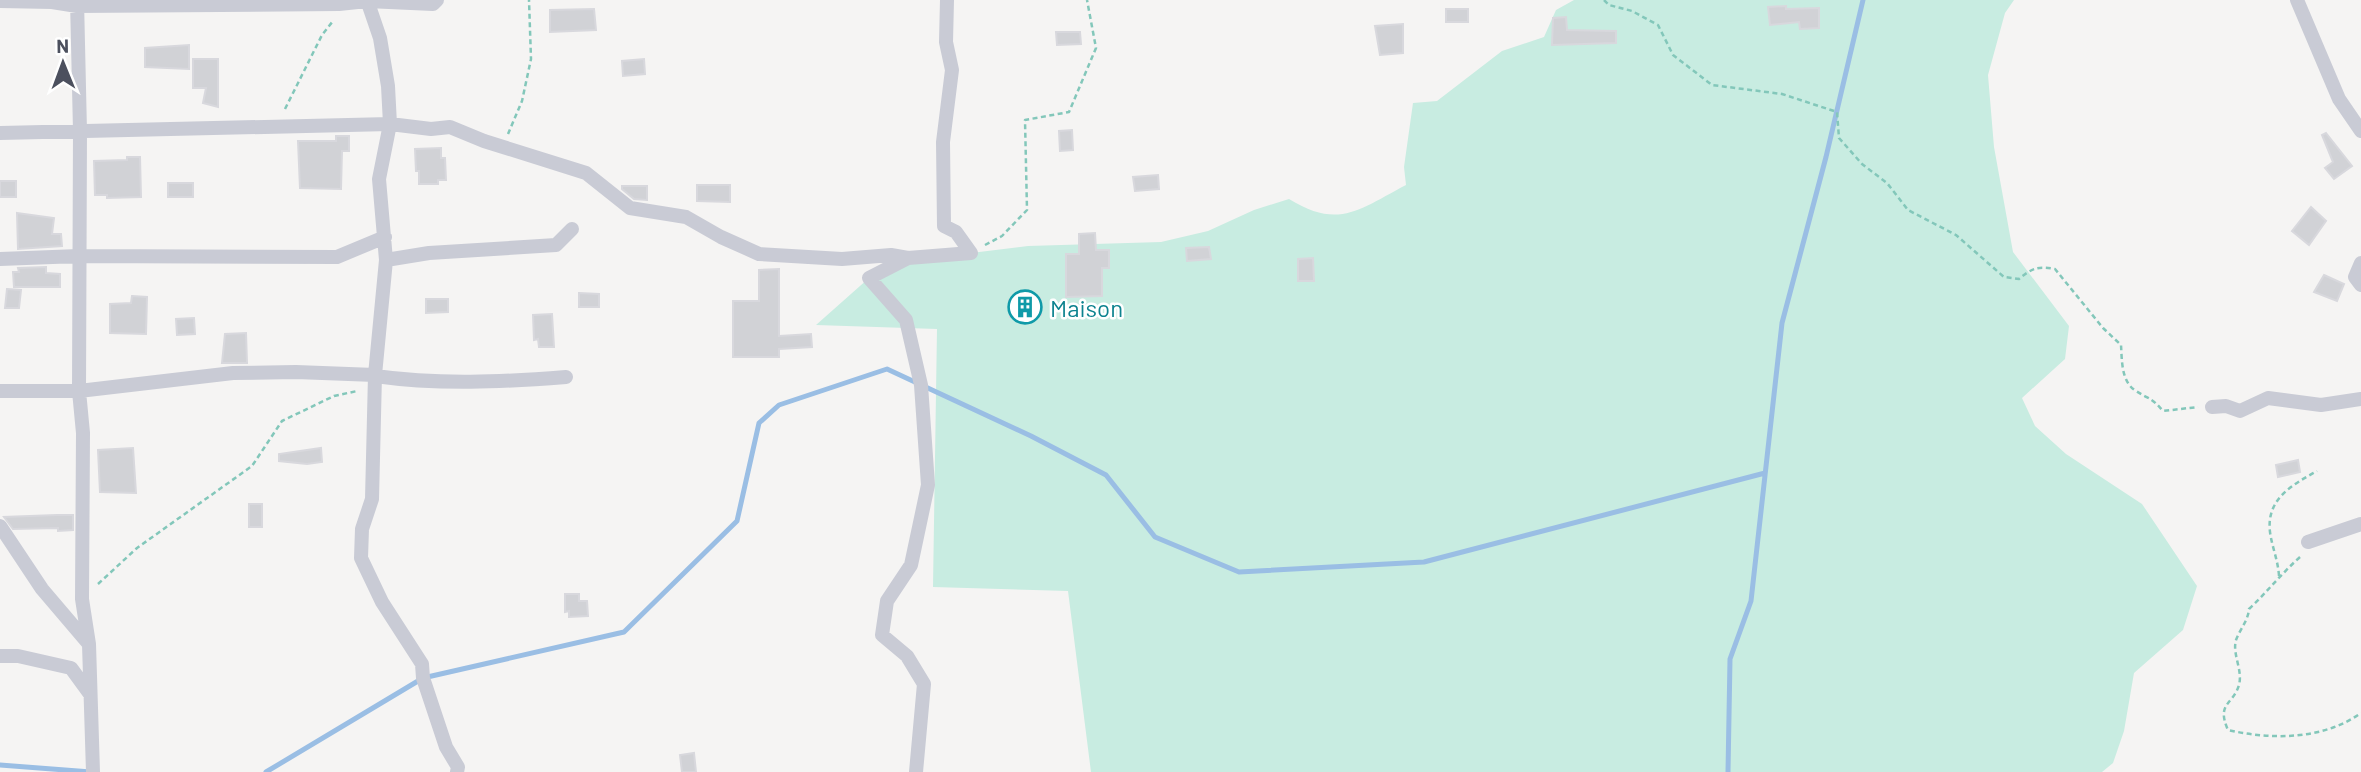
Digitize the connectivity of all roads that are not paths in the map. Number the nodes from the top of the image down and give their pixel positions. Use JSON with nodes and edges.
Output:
{"nodes":[{"id":1,"x":367,"y":0,"type":"edge"},
{"id":2,"x":437,"y":0,"type":"edge"},
{"id":3,"x":947,"y":0,"type":"edge"},
{"id":4,"x":2297,"y":0,"type":"edge"},
{"id":5,"x":0,"y":1,"type":"edge"},
{"id":6,"x":77,"y":3,"type":"edge"},
{"id":7,"x":390,"y":124,"type":"junction"},
{"id":8,"x":80,"y":131,"type":"junction"},
{"id":9,"x":2361,"y":131,"type":"edge"},
{"id":10,"x":0,"y":133,"type":"edge"},
{"id":11,"x":572,"y":229,"type":"dead end"},
{"id":12,"x":385,"y":237,"type":"junction"},
{"id":13,"x":79,"y":256,"type":"junction"},
{"id":14,"x":908,"y":258,"type":"junction"},
{"id":15,"x":0,"y":259,"type":"edge"},
{"id":16,"x":386,"y":260,"type":"junction"},
{"id":17,"x":2361,"y":263,"type":"edge"},
{"id":18,"x":2361,"y":285,"type":"edge"},
{"id":19,"x":375,"y":376,"type":"junction"},
{"id":20,"x":566,"y":377,"type":"dead end"},
{"id":21,"x":0,"y":391,"type":"edge"},
{"id":22,"x":79,"y":391,"type":"junction"},
{"id":23,"x":2361,"y":399,"type":"edge"},
{"id":24,"x":2212,"y":407,"type":"road end"},
{"id":25,"x":2361,"y":524,"type":"edge"},
{"id":26,"x":0,"y":526,"type":"edge"},
{"id":27,"x":2308,"y":542,"type":"road end"},
{"id":28,"x":89,"y":644,"type":"junction"},
{"id":29,"x":0,"y":656,"type":"edge"},
{"id":30,"x":90,"y":694,"type":"junction"},
{"id":31,"x":93,"y":772,"type":"edge"},
{"id":32,"x":457,"y":772,"type":"edge"},
{"id":33,"x":916,"y":772,"type":"edge"}],
"edges":[{"from":1,"to":2,"type":"street"},
{"from":1,"to":6,"type":"street"},
{"from":1,"to":7,"type":"street"},
{"from":3,"to":14,"type":"street"},
{"from":4,"to":9,"type":"street"},
{"from":5,"to":6,"type":"street"},
{"from":6,"to":8,"type":"street"},
{"from":7,"to":8,"type":"street"},
{"from":7,"to":12,"type":"street"},
{"from":7,"to":14,"type":"street"},
{"from":8,"to":10,"type":"street"},
{"from":8,"to":13,"type":"street"},
{"from":11,"to":16,"type":"street"},
{"from":12,"to":13,"type":"street"},
{"from":12,"to":16,"type":"street"},
{"from":13,"to":15,"type":"street"},
{"from":13,"to":22,"type":"street"},
{"from":14,"to":33,"type":"street"},
{"from":16,"to":19,"type":"street"},
{"from":17,"to":18,"type":"street"},
{"from":19,"to":20,"type":"street"},
{"from":19,"to":22,"type":"street"},
{"from":19,"to":32,"type":"street"},
{"from":21,"to":22,"type":"street"},
{"from":22,"to":28,"type":"street"},
{"from":23,"to":24,"type":"street"},
{"from":25,"to":27,"type":"street"},
{"from":26,"to":28,"type":"street"},
{"from":28,"to":30,"type":"street"},
{"from":29,"to":30,"type":"street"},
{"from":30,"to":31,"type":"street"}]}
